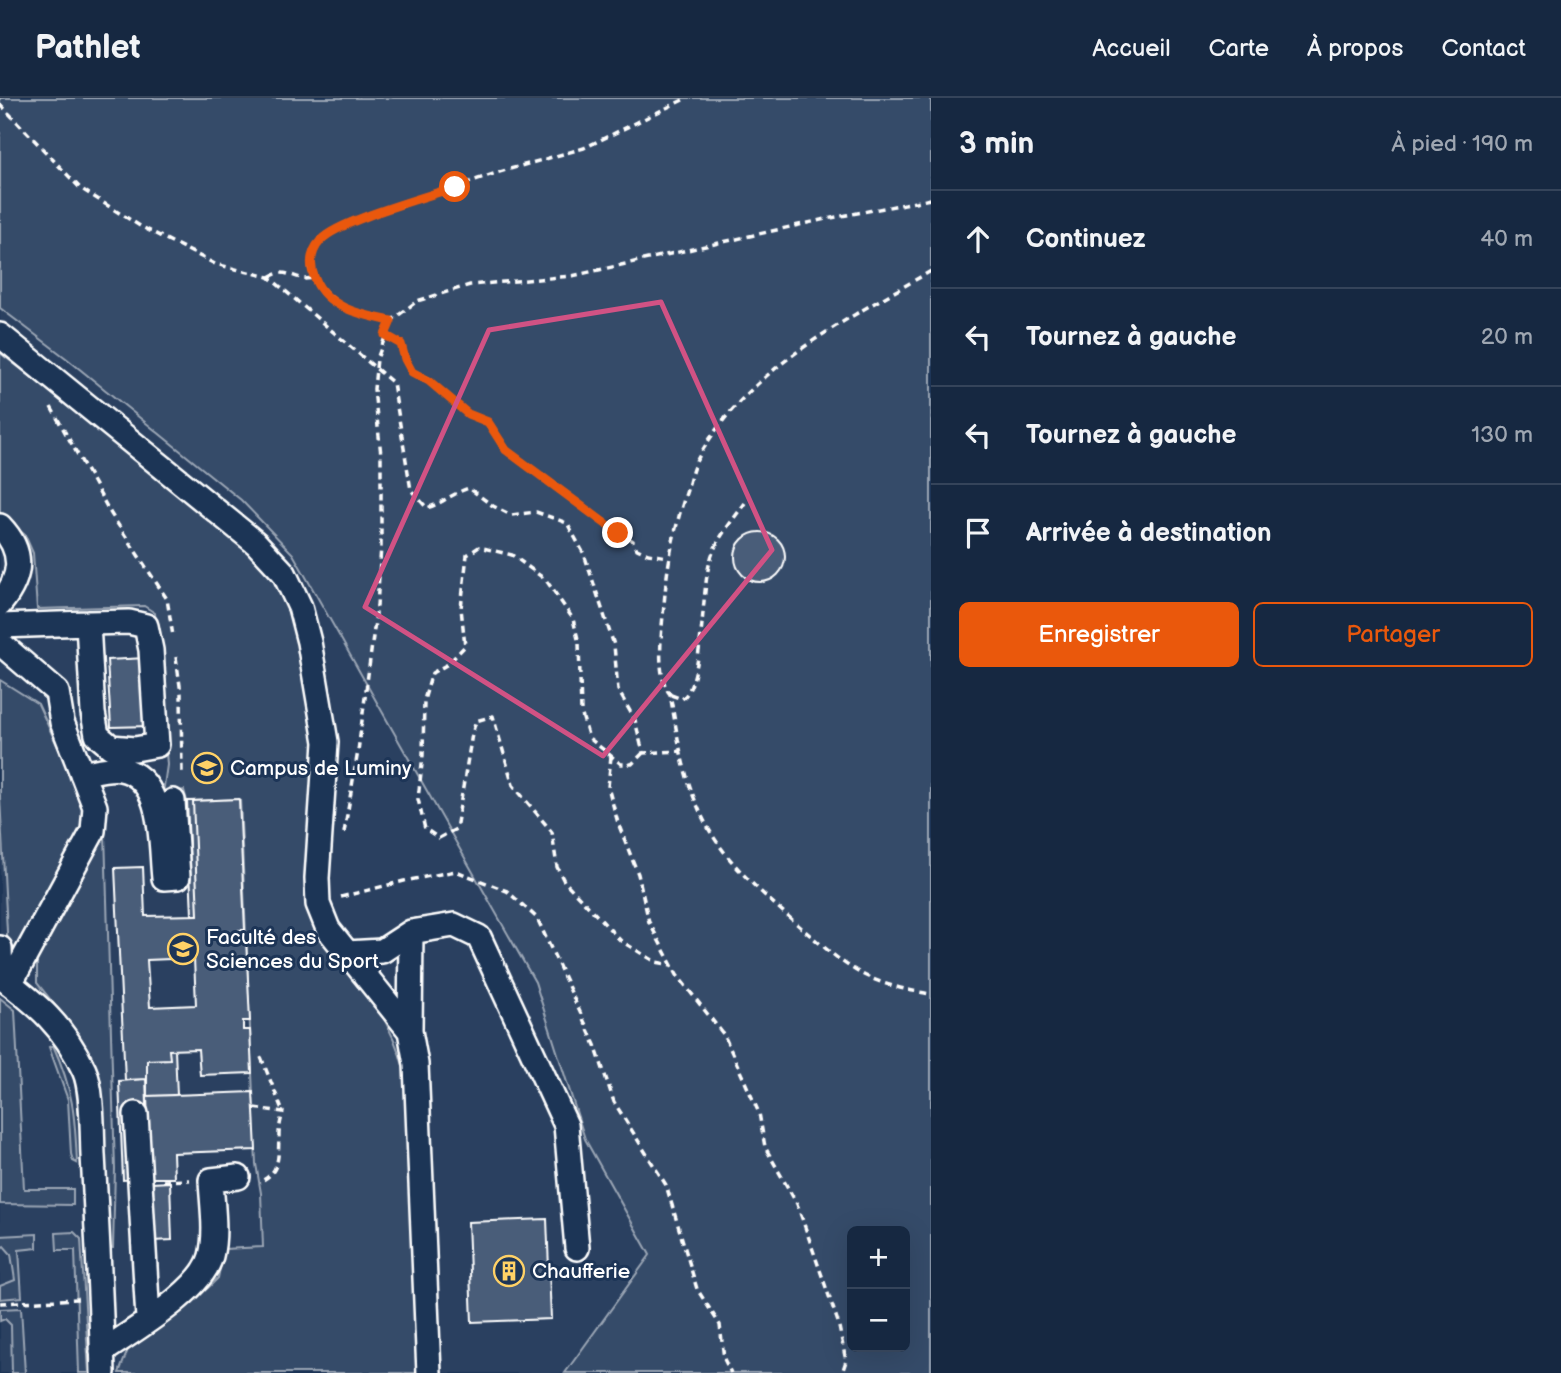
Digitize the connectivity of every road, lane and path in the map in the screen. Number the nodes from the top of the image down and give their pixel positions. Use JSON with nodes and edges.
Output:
{"nodes":[{"id":1,"x":687,"y":98,"type":"edge"},
{"id":2,"x":0,"y":104,"type":"edge"},
{"id":3,"x":931,"y":199,"type":"edge"},
{"id":4,"x":931,"y":271,"type":"edge"},
{"id":5,"x":269,"y":277,"type":"junction"},
{"id":6,"x":314,"y":278,"type":"junction"},
{"id":7,"x":391,"y":321,"type":"junction"},
{"id":8,"x":0,"y":335,"type":"edge"},
{"id":9,"x":385,"y":335,"type":"junction"},
{"id":10,"x":376,"y":368,"type":"junction"},
{"id":11,"x":51,"y":406,"type":"dead end"},
{"id":12,"x":745,"y":503,"type":"dead end"},
{"id":13,"x":0,"y":526,"type":"edge"},
{"id":14,"x":668,"y":557,"type":"junction"},
{"id":15,"x":0,"y":604,"type":"edge"},
{"id":16,"x":88,"y":623,"type":"junction"},
{"id":17,"x":0,"y":626,"type":"edge"},
{"id":18,"x":173,"y":639,"type":"dead end"},
{"id":19,"x":0,"y":643,"type":"edge"},
{"id":20,"x":175,"y":653,"type":"dead end"},
{"id":21,"x":670,"y":694,"type":"junction"},
{"id":22,"x":681,"y":751,"type":"junction"},
{"id":23,"x":643,"y":753,"type":"junction"},
{"id":24,"x":611,"y":756,"type":"junction"},
{"id":25,"x":82,"y":774,"type":"junction"},
{"id":26,"x":182,"y":774,"type":"dead end"},
{"id":27,"x":173,"y":801,"type":"dead end"},
{"id":28,"x":343,"y":840,"type":"dead end"},
{"id":29,"x":328,"y":929,"type":"junction"},
{"id":30,"x":411,"y":932,"type":"junction"},
{"id":31,"x":0,"y":948,"type":"edge"},
{"id":32,"x":347,"y":953,"type":"junction"},
{"id":33,"x":671,"y":965,"type":"junction"},
{"id":34,"x":4,"y":979,"type":"edge"},
{"id":35,"x":931,"y":994,"type":"edge"},
{"id":36,"x":410,"y":1031,"type":"junction"},
{"id":37,"x":261,"y":1057,"type":"dead end"},
{"id":38,"x":254,"y":1108,"type":"dead end"},
{"id":39,"x":283,"y":1112,"type":"junction"},
{"id":40,"x":136,"y":1114,"type":"dead end"},
{"id":41,"x":238,"y":1177,"type":"joint"},
{"id":42,"x":211,"y":1180,"type":"junction"},
{"id":43,"x":139,"y":1182,"type":"junction"},
{"id":44,"x":577,"y":1248,"type":"dead end"},
{"id":45,"x":87,"y":1298,"type":"dead end"},
{"id":46,"x":0,"y":1303,"type":"edge"},
{"id":47,"x":148,"y":1319,"type":"junction"},
{"id":48,"x":103,"y":1363,"type":"edge"},
{"id":49,"x":429,"y":1373,"type":"edge"},
{"id":50,"x":731,"y":1373,"type":"edge"},
{"id":51,"x":842,"y":1373,"type":"edge"}],
"edges":[{"from":1,"to":6,"type":"path"},
{"from":2,"to":5,"type":"path"},
{"from":3,"to":7,"type":"path"},
{"from":4,"to":14,"type":"path"},
{"from":5,"to":6,"type":"path"},
{"from":5,"to":10,"type":"path"},
{"from":6,"to":7,"type":"path"},
{"from":7,"to":9,"type":"path"},
{"from":8,"to":29,"type":"street"},
{"from":9,"to":10,"type":"path"},
{"from":9,"to":14,"type":"path"},
{"from":10,"to":23,"type":"path"},
{"from":10,"to":28,"type":"path"},
{"from":11,"to":18,"type":"path"},
{"from":12,"to":21,"type":"path"},
{"from":13,"to":15,"type":"street"},
{"from":14,"to":21,"type":"path"},
{"from":16,"to":16,"type":"street"},
{"from":16,"to":17,"type":"street"},
{"from":19,"to":25,"type":"street"},
{"from":20,"to":26,"type":"path"},
{"from":21,"to":22,"type":"path"},
{"from":22,"to":23,"type":"path"},
{"from":22,"to":35,"type":"path"},
{"from":23,"to":24,"type":"path"},
{"from":24,"to":33,"type":"path"},
{"from":24,"to":33,"type":"path"},
{"from":25,"to":27,"type":"street"},
{"from":25,"to":34,"type":"street"},
{"from":29,"to":32,"type":"street"},
{"from":29,"to":50,"type":"path"},
{"from":30,"to":32,"type":"street"},
{"from":30,"to":36,"type":"street"},
{"from":30,"to":44,"type":"street"},
{"from":31,"to":34,"type":"street"},
{"from":32,"to":36,"type":"street"},
{"from":33,"to":51,"type":"path"},
{"from":34,"to":48,"type":"street"},
{"from":36,"to":49,"type":"street"},
{"from":37,"to":39,"type":"path"},
{"from":38,"to":39,"type":"path"},
{"from":39,"to":41,"type":"path"},
{"from":40,"to":43,"type":"street"},
{"from":41,"to":42,"type":"street"},
{"from":42,"to":43,"type":"path"},
{"from":42,"to":47,"type":"street"},
{"from":43,"to":47,"type":"street"},
{"from":45,"to":46,"type":"path"},
{"from":47,"to":48,"type":"street"}]}
